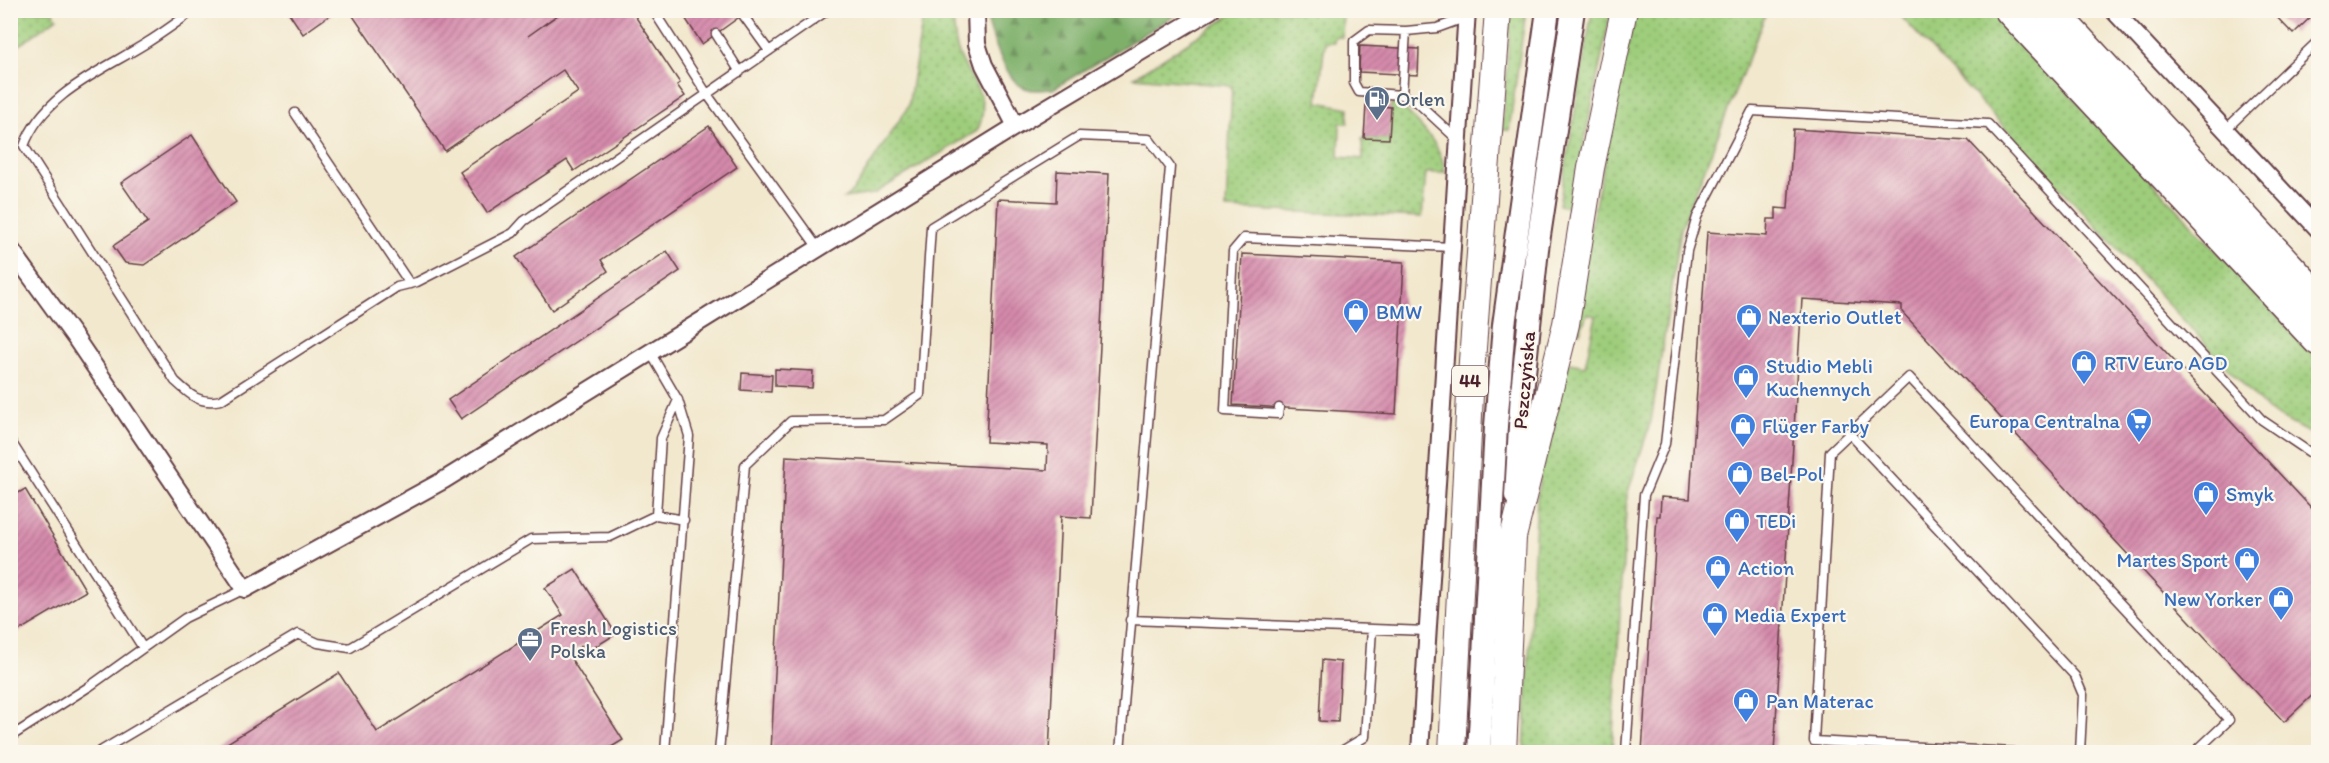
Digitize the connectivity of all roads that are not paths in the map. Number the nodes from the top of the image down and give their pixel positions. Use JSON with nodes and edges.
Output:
{"nodes":[{"id":1,"x":194,"y":10,"type":"edge"},
{"id":2,"x":653,"y":10,"type":"edge"},
{"id":3,"x":828,"y":10,"type":"edge"},
{"id":4,"x":976,"y":10,"type":"edge"},
{"id":5,"x":1211,"y":10,"type":"edge"},
{"id":6,"x":1498,"y":10,"type":"edge"},
{"id":7,"x":1548,"y":10,"type":"edge"},
{"id":8,"x":1573,"y":10,"type":"edge"},
{"id":9,"x":1624,"y":10,"type":"edge"},
{"id":10,"x":2010,"y":10,"type":"edge"},
{"id":11,"x":2051,"y":10,"type":"edge"},
{"id":12,"x":2113,"y":10,"type":"edge"},
{"id":13,"x":1467,"y":14,"type":"edge"},
{"id":14,"x":744,"y":15,"type":"dead end"},
{"id":15,"x":1406,"y":31,"type":"junction"},
{"id":16,"x":716,"y":34,"type":"dead end"},
{"id":17,"x":2319,"y":41,"type":"edge"},
{"id":18,"x":769,"y":51,"type":"junction"},
{"id":19,"x":740,"y":72,"type":"junction"},
{"id":20,"x":707,"y":94,"type":"junction"},
{"id":21,"x":1402,"y":95,"type":"junction"},
{"id":22,"x":295,"y":113,"type":"dead end"},
{"id":23,"x":1016,"y":126,"type":"junction"},
{"id":24,"x":2225,"y":130,"type":"junction"},
{"id":25,"x":1459,"y":141,"type":"junction"},
{"id":26,"x":2319,"y":230,"type":"edge"},
{"id":27,"x":1453,"y":247,"type":"junction"},
{"id":28,"x":10,"y":248,"type":"edge"},
{"id":29,"x":818,"y":248,"type":"junction"},
{"id":30,"x":410,"y":284,"type":"junction"},
{"id":31,"x":2319,"y":298,"type":"edge"},
{"id":32,"x":2319,"y":340,"type":"edge"},
{"id":33,"x":650,"y":352,"type":"junction"},
{"id":34,"x":678,"y":400,"type":"junction"},
{"id":35,"x":1279,"y":408,"type":"dead end"},
{"id":36,"x":1848,"y":432,"type":"junction"},
{"id":37,"x":10,"y":440,"type":"edge"},
{"id":38,"x":2319,"y":458,"type":"edge"},
{"id":39,"x":656,"y":515,"type":"junction"},
{"id":40,"x":684,"y":520,"type":"junction"},
{"id":41,"x":1513,"y":537,"type":"junction"},
{"id":42,"x":244,"y":589,"type":"junction"},
{"id":43,"x":1130,"y":620,"type":"junction"},
{"id":44,"x":1372,"y":629,"type":"junction"},
{"id":45,"x":1426,"y":632,"type":"junction"},
{"id":46,"x":143,"y":648,"type":"junction"},
{"id":47,"x":10,"y":737,"type":"edge"},
{"id":48,"x":1928,"y":749,"type":"edge"},
{"id":49,"x":99,"y":753,"type":"edge"},
{"id":50,"x":665,"y":753,"type":"edge"},
{"id":51,"x":719,"y":753,"type":"edge"},
{"id":52,"x":1120,"y":753,"type":"edge"},
{"id":53,"x":1340,"y":753,"type":"edge"},
{"id":54,"x":1419,"y":753,"type":"edge"},
{"id":55,"x":1452,"y":753,"type":"edge"},
{"id":56,"x":1479,"y":753,"type":"edge"},
{"id":57,"x":1503,"y":753,"type":"edge"},
{"id":58,"x":1626,"y":753,"type":"edge"},
{"id":59,"x":2013,"y":753,"type":"edge"},
{"id":60,"x":2080,"y":753,"type":"edge"},
{"id":61,"x":2195,"y":753,"type":"edge"}],
"edges":[{"from":1,"to":30,"type":"lane"},
{"from":2,"to":20,"type":"lane"},
{"from":3,"to":18,"type":"lane"},
{"from":4,"to":23,"type":"street"},
{"from":5,"to":23,"type":"street"},
{"from":6,"to":55,"type":"main road","number":"44"},
{"from":7,"to":56,"type":"main road","name":"Pszczyńska"},
{"from":8,"to":41,"type":"main road","name":"Pszczyńska"},
{"from":9,"to":41,"type":"main road"},
{"from":10,"to":32,"type":"highway"},
{"from":11,"to":31,"type":"highway"},
{"from":12,"to":24,"type":"street"},
{"from":13,"to":15,"type":"lane"},
{"from":13,"to":25,"type":"street"},
{"from":14,"to":18,"type":"lane"},
{"from":15,"to":21,"type":"lane"},
{"from":15,"to":21,"type":"lane"},
{"from":16,"to":19,"type":"lane"},
{"from":17,"to":24,"type":"lane"},
{"from":18,"to":19,"type":"lane"},
{"from":19,"to":20,"type":"lane"},
{"from":20,"to":29,"type":"lane"},
{"from":20,"to":30,"type":"lane"},
{"from":21,"to":25,"type":"lane"},
{"from":22,"to":30,"type":"lane"},
{"from":23,"to":29,"type":"street"},
{"from":24,"to":26,"type":"street"},
{"from":25,"to":27,"type":"street"},
{"from":27,"to":35,"type":"lane"},
{"from":27,"to":45,"type":"street"},
{"from":28,"to":42,"type":"street"},
{"from":29,"to":33,"type":"street"},
{"from":33,"to":34,"type":"lane"},
{"from":33,"to":42,"type":"street"},
{"from":34,"to":39,"type":"lane"},
{"from":34,"to":40,"type":"lane"},
{"from":36,"to":48,"type":"lane"},
{"from":36,"to":60,"type":"lane"},
{"from":36,"to":61,"type":"lane"},
{"from":37,"to":46,"type":"lane"},
{"from":38,"to":58,"type":"lane"},
{"from":39,"to":40,"type":"lane"},
{"from":39,"to":49,"type":"lane"},
{"from":40,"to":50,"type":"lane"},
{"from":41,"to":57,"type":"main road","name":"Pszczyńska"},
{"from":42,"to":46,"type":"lane"},
{"from":43,"to":44,"type":"lane"},
{"from":43,"to":51,"type":"lane"},
{"from":43,"to":52,"type":"lane"},
{"from":44,"to":45,"type":"lane"},
{"from":44,"to":53,"type":"lane"},
{"from":45,"to":54,"type":"street"},
{"from":46,"to":47,"type":"lane"},
{"from":48,"to":59,"type":"lane"}]}
